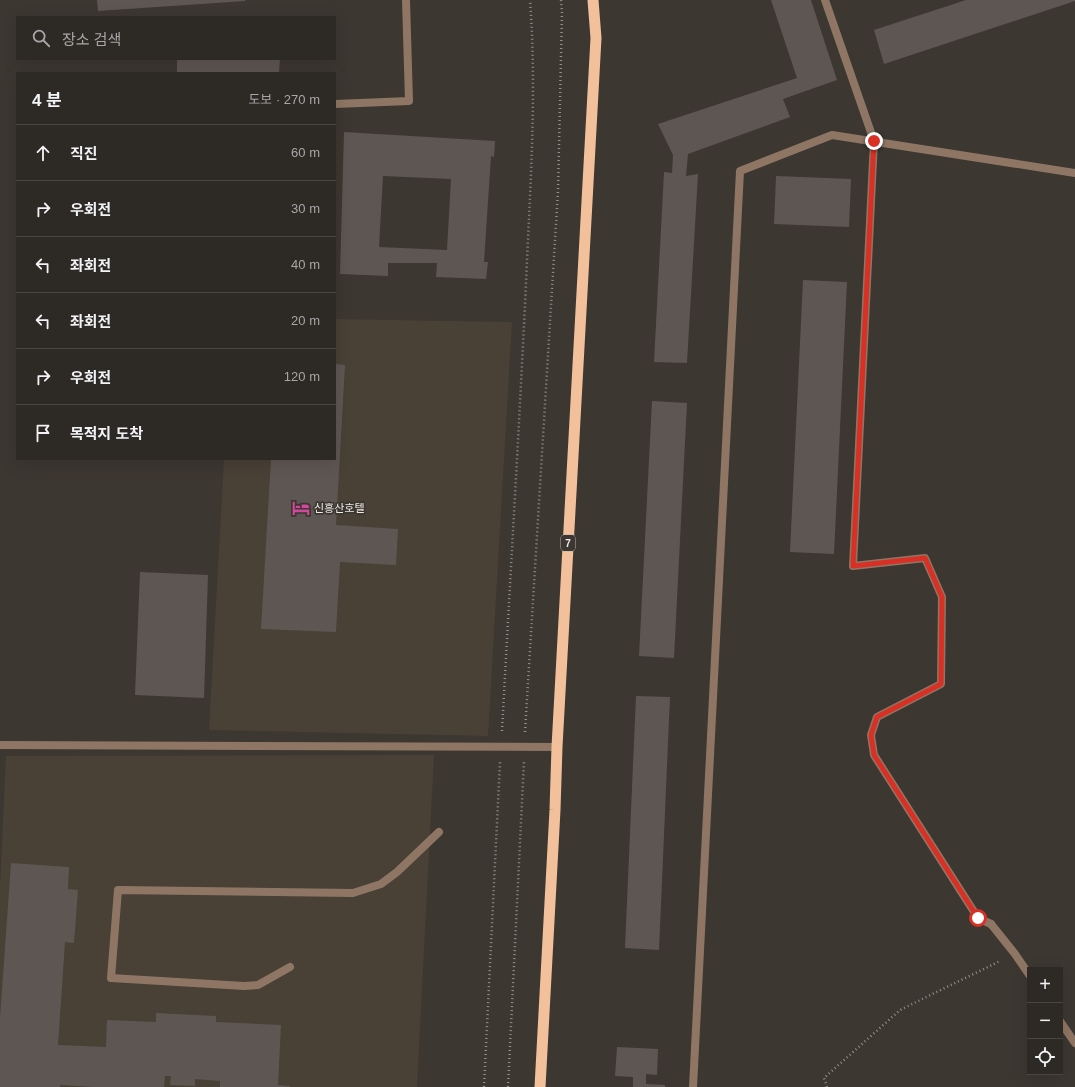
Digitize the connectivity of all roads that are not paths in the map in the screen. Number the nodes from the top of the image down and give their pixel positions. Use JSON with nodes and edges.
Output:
{"nodes":[{"id":1,"x":406,"y":0,"type":"edge"},
{"id":2,"x":593,"y":0,"type":"edge"},
{"id":3,"x":825,"y":0,"type":"edge"},
{"id":4,"x":336,"y":104,"type":"edge"},
{"id":5,"x":874,"y":141,"type":"junction"},
{"id":6,"x":1075,"y":173,"type":"edge"},
{"id":7,"x":0,"y":745,"type":"edge"},
{"id":8,"x":557,"y":747,"type":"junction"},
{"id":9,"x":439,"y":832,"type":"dead end"},
{"id":10,"x":290,"y":967,"type":"dead end"},
{"id":11,"x":1027,"y":972,"type":"edge"},
{"id":12,"x":1063,"y":1025,"type":"edge"},
{"id":13,"x":1075,"y":1043,"type":"edge"},
{"id":14,"x":540,"y":1087,"type":"edge"},
{"id":15,"x":693,"y":1087,"type":"edge"}],
"edges":[{"from":1,"to":4,"type":"street"},
{"from":2,"to":8,"type":"highway","number":"7"},
{"from":3,"to":5,"type":"street"},
{"from":5,"to":6,"type":"street"},
{"from":5,"to":11,"type":"street"},
{"from":5,"to":15,"type":"street"},
{"from":7,"to":8,"type":"street"},
{"from":8,"to":14,"type":"highway","number":"7"},
{"from":9,"to":10,"type":"street"},
{"from":12,"to":13,"type":"street"}]}
